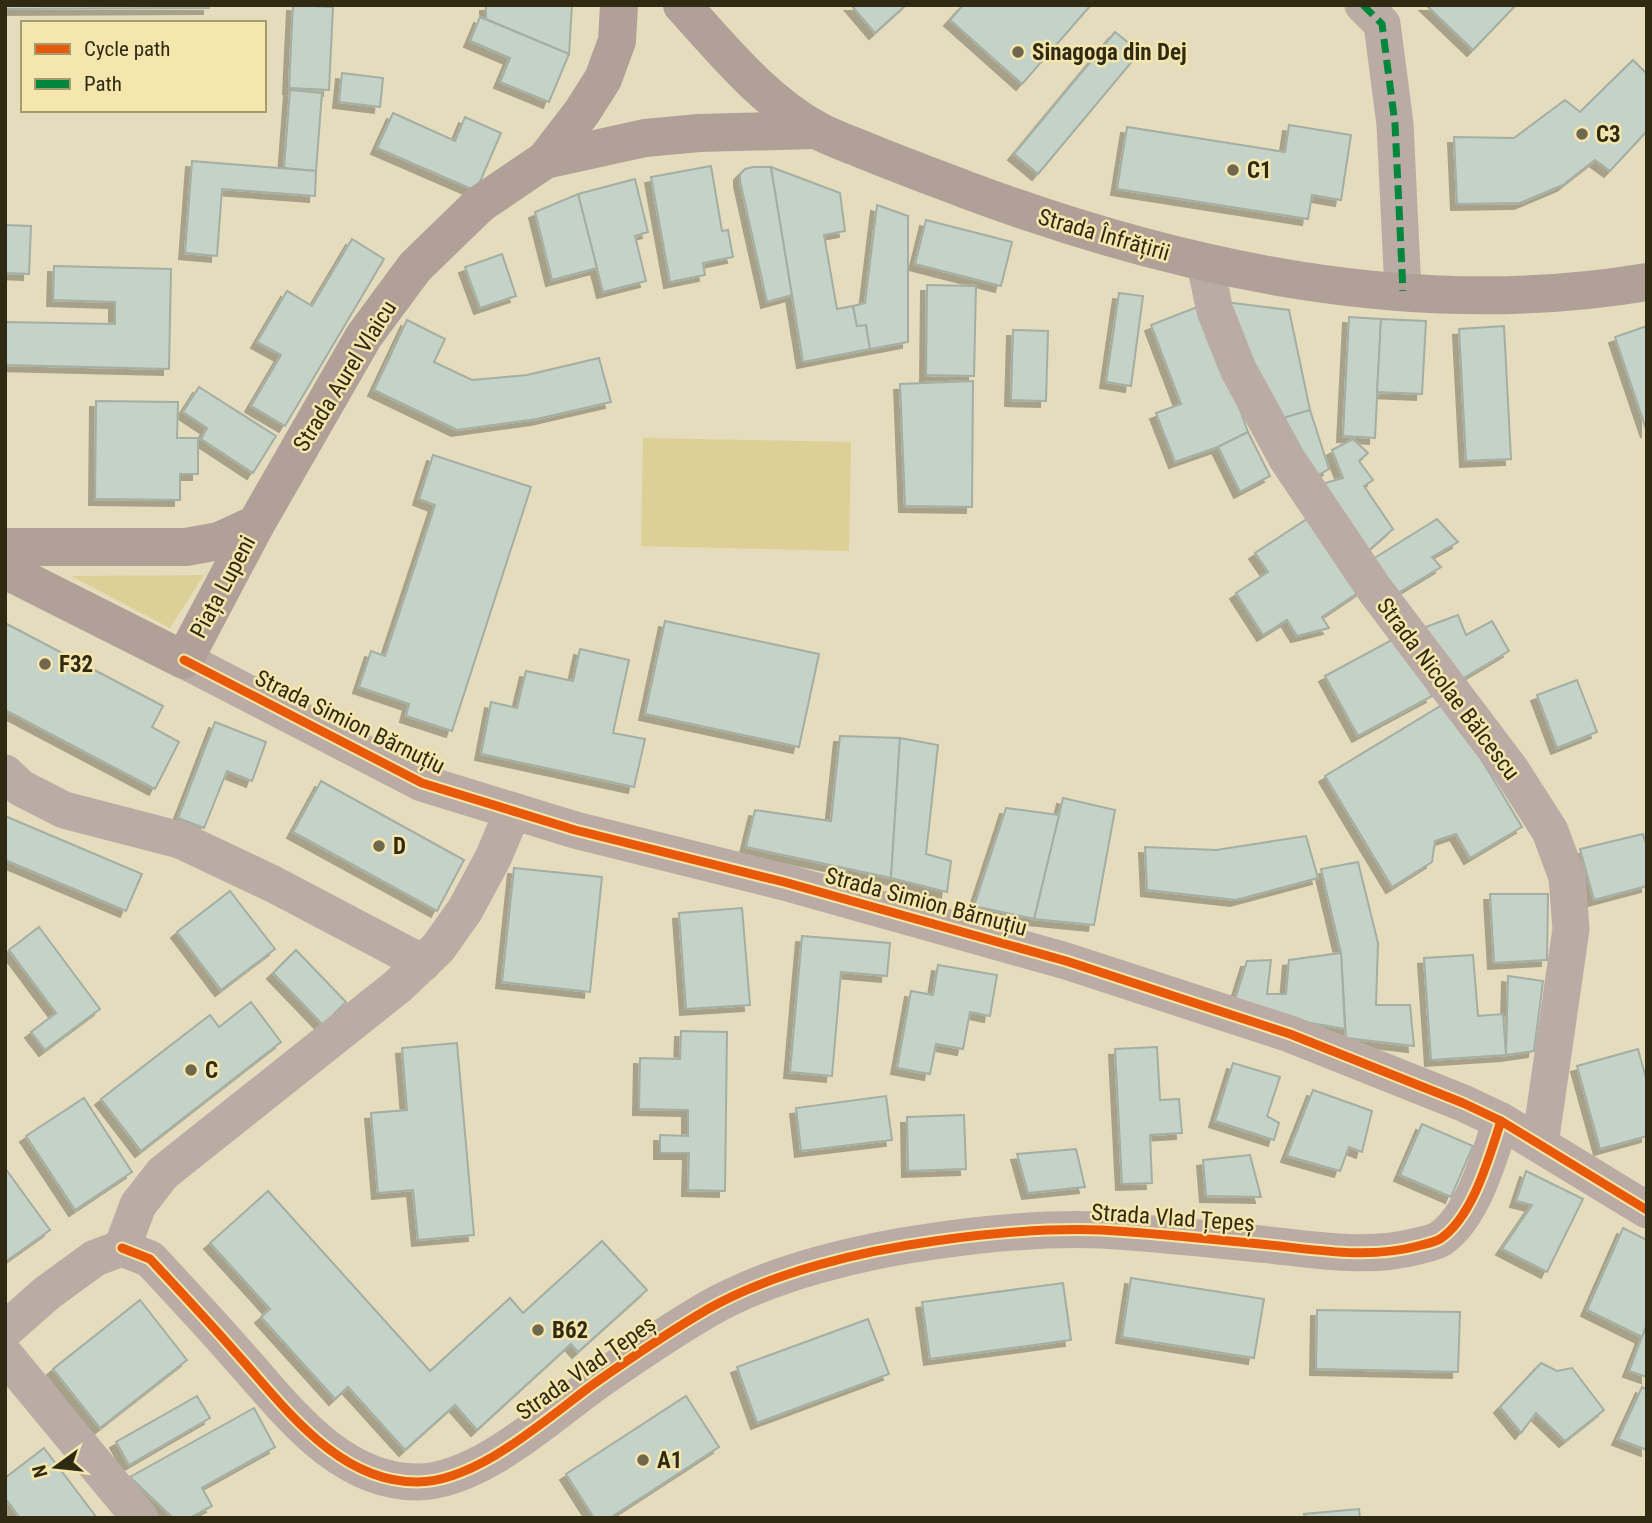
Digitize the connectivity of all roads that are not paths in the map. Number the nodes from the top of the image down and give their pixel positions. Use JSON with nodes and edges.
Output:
{"nodes":[{"id":1,"x":619,"y":5,"type":"edge"},
{"id":2,"x":682,"y":5,"type":"edge"},
{"id":3,"x":1372,"y":15,"type":"edge"},
{"id":4,"x":817,"y":130,"type":"junction"},
{"id":5,"x":545,"y":160,"type":"junction"},
{"id":6,"x":1205,"y":264,"type":"junction"},
{"id":7,"x":1647,"y":282,"type":"edge"},
{"id":8,"x":1403,"y":291,"type":"junction"},
{"id":9,"x":256,"y":524,"type":"junction"},
{"id":10,"x":5,"y":547,"type":"edge"},
{"id":11,"x":5,"y":570,"type":"edge"},
{"id":12,"x":184,"y":660,"type":"junction"},
{"id":13,"x":5,"y":774,"type":"edge"},
{"id":14,"x":513,"y":811,"type":"junction"},
{"id":15,"x":423,"y":963,"type":"junction"},
{"id":16,"x":1501,"y":1121,"type":"junction"},
{"id":17,"x":1540,"y":1144,"type":"junction"},
{"id":18,"x":1647,"y":1210,"type":"edge"},
{"id":19,"x":122,"y":1248,"type":"junction"},
{"id":20,"x":5,"y":1330,"type":"edge"},
{"id":21,"x":5,"y":1355,"type":"edge"},
{"id":22,"x":139,"y":1518,"type":"edge"}],
"edges":[{"from":1,"to":5,"type":"main road"},
{"from":2,"to":4,"type":"main road"},
{"from":3,"to":8,"type":"street"},
{"from":4,"to":5,"type":"main road"},
{"from":4,"to":6,"type":"main road","name":"Strada Înfrățirii"},
{"from":5,"to":9,"type":"main road","name":"Strada Aurel Vlaicu"},
{"from":6,"to":8,"type":"main road","name":"Strada Înfrățirii"},
{"from":6,"to":17,"type":"street","name":"Strada Nicolae Bălcescu"},
{"from":7,"to":8,"type":"main road","name":"Strada Înfrățirii"},
{"from":9,"to":10,"type":"main road","name":"Piața Lupeni"},
{"from":9,"to":12,"type":"main road","name":"Piața Lupeni"},
{"from":11,"to":12,"type":"main road","name":"Piața Lupeni"},
{"from":12,"to":14,"type":"street","name":"Strada Simion Bărnuțiu"},
{"from":13,"to":15,"type":"street"},
{"from":14,"to":15,"type":"street"},
{"from":14,"to":16,"type":"street","name":"Strada Simion Bărnuțiu"},
{"from":15,"to":19,"type":"street"},
{"from":16,"to":17,"type":"street","name":"Strada Simion Bărnuțiu"},
{"from":16,"to":19,"type":"street","name":"Strada Vlad Țepeș"},
{"from":17,"to":18,"type":"street","name":"Strada Simion Bărnuțiu"},
{"from":19,"to":20,"type":"street"},
{"from":21,"to":22,"type":"street"}]}
